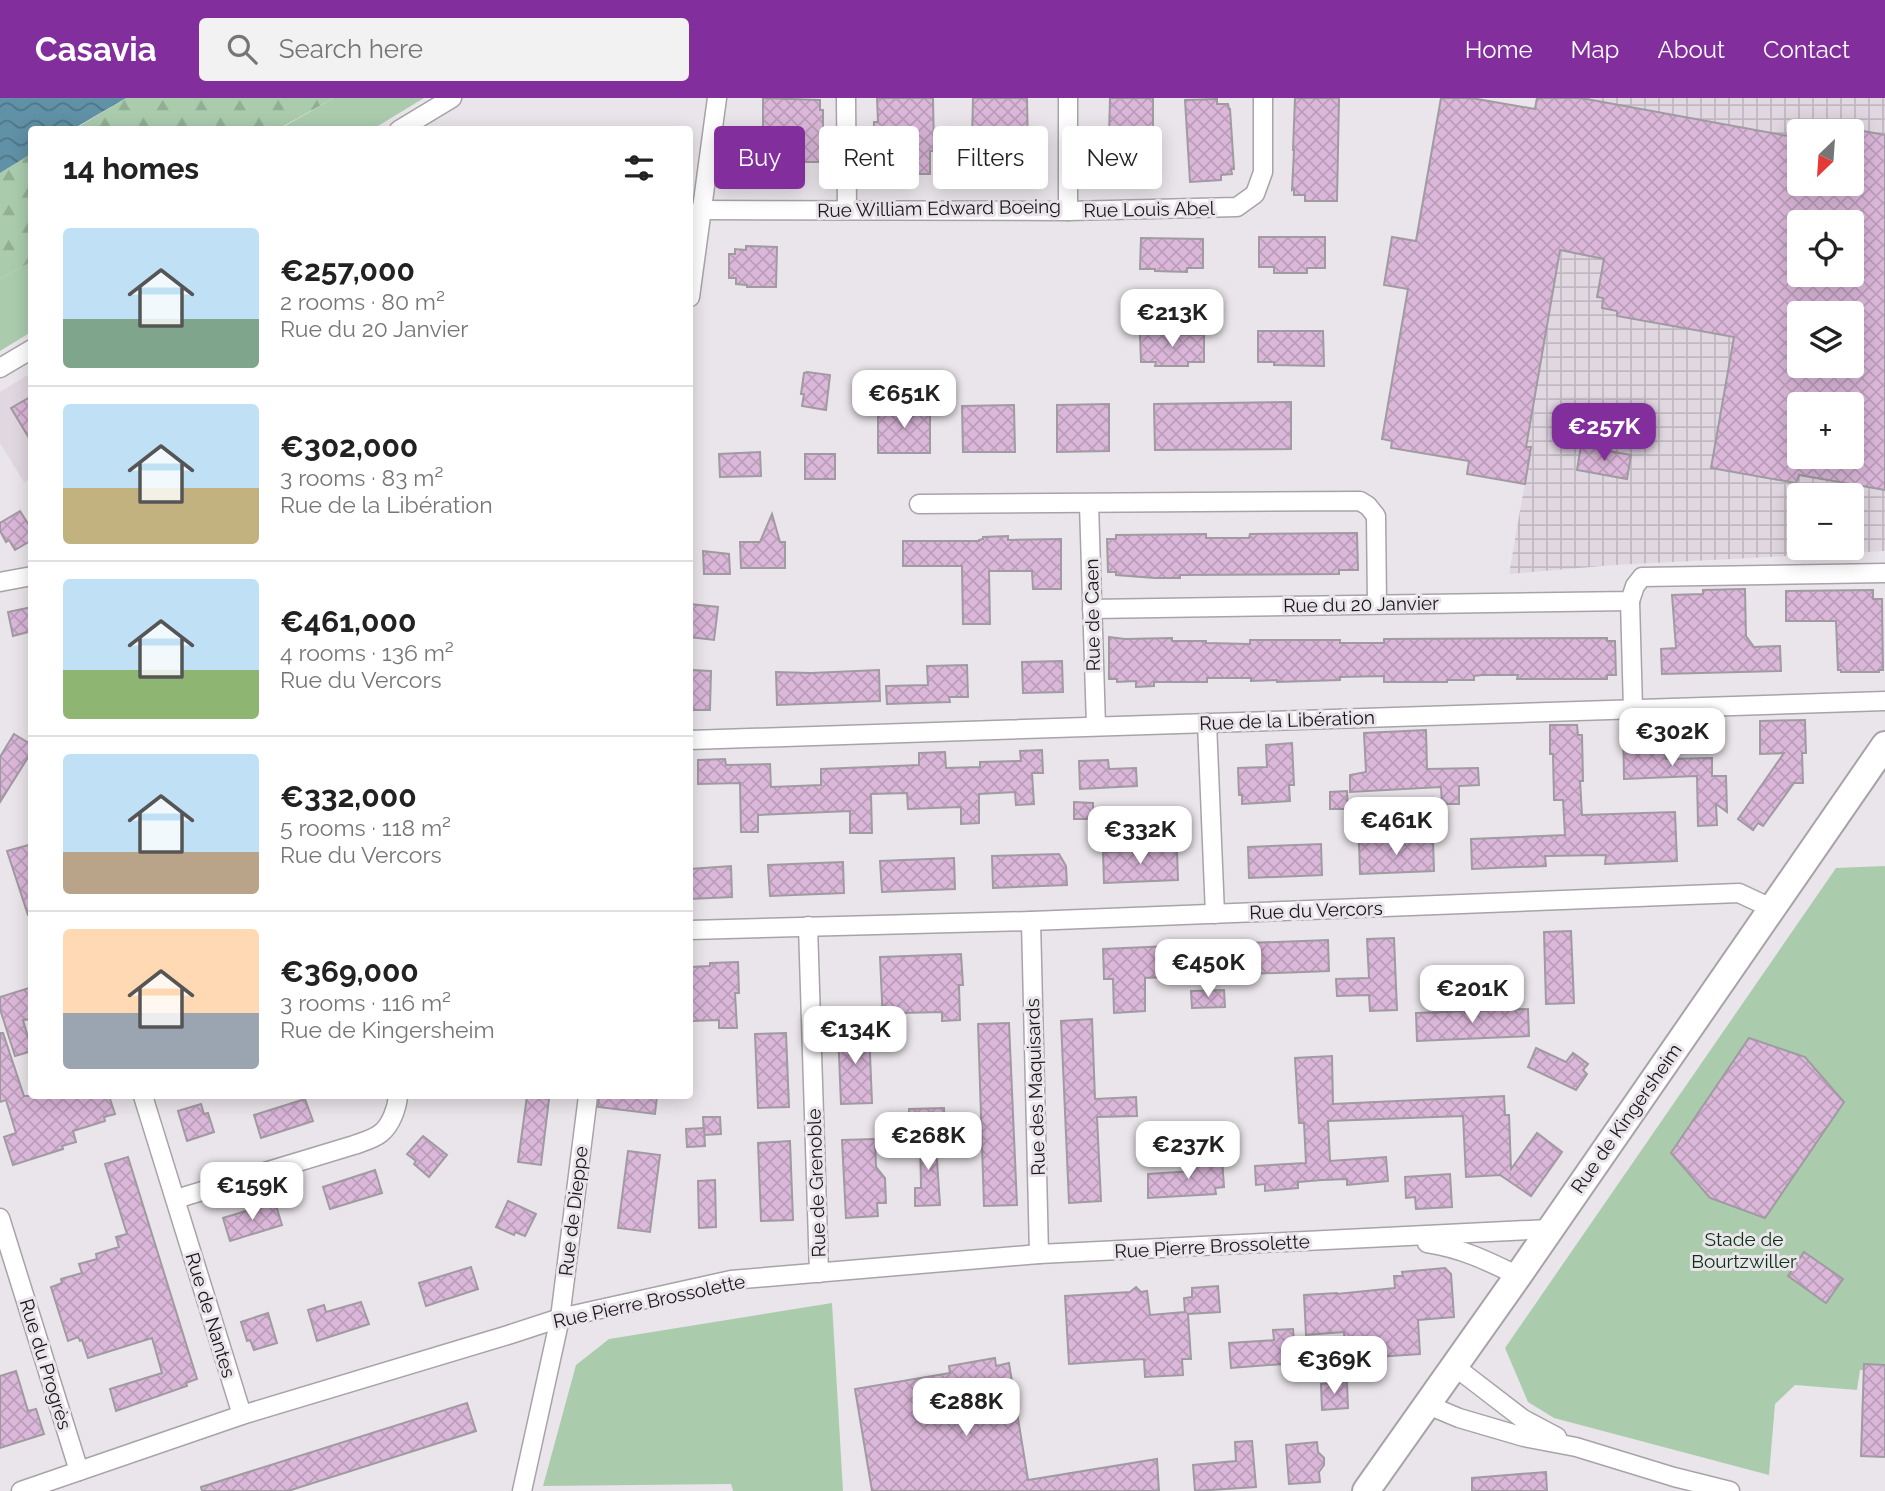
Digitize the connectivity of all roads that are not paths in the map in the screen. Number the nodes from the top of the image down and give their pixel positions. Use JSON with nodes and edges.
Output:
{"nodes":[{"id":1,"x":452,"y":98,"type":"edge"},
{"id":2,"x":717,"y":98,"type":"edge"},
{"id":3,"x":846,"y":98,"type":"edge"},
{"id":4,"x":1068,"y":98,"type":"edge"},
{"id":5,"x":1263,"y":98,"type":"edge"},
{"id":6,"x":406,"y":126,"type":"edge"},
{"id":7,"x":701,"y":210,"type":"junction"},
{"id":8,"x":847,"y":211,"type":"junction"},
{"id":9,"x":1068,"y":211,"type":"junction"},
{"id":10,"x":694,"y":230,"type":"edge"},
{"id":11,"x":28,"y":351,"type":"edge"},
{"id":12,"x":0,"y":368,"type":"edge"},
{"id":13,"x":1089,"y":503,"type":"junction"},
{"id":14,"x":919,"y":504,"type":"dead end"},
{"id":15,"x":1885,"y":573,"type":"edge"},
{"id":16,"x":28,"y":577,"type":"edge"},
{"id":17,"x":0,"y":582,"type":"edge"},
{"id":18,"x":1630,"y":601,"type":"junction"},
{"id":19,"x":1377,"y":604,"type":"junction"},
{"id":20,"x":1092,"y":608,"type":"junction"},
{"id":21,"x":1885,"y":701,"type":"edge"},
{"id":22,"x":1633,"y":709,"type":"junction"},
{"id":23,"x":1207,"y":723,"type":"junction"},
{"id":24,"x":1096,"y":726,"type":"junction"},
{"id":25,"x":693,"y":740,"type":"edge"},
{"id":26,"x":1885,"y":744,"type":"edge"},
{"id":27,"x":1771,"y":908,"type":"junction"},
{"id":28,"x":1215,"y":914,"type":"junction"},
{"id":29,"x":1031,"y":921,"type":"junction"},
{"id":30,"x":808,"y":926,"type":"junction"},
{"id":31,"x":693,"y":930,"type":"edge"},
{"id":32,"x":144,"y":1099,"type":"edge"},
{"id":33,"x":398,"y":1099,"type":"edge"},
{"id":34,"x":588,"y":1099,"type":"edge"},
{"id":35,"x":176,"y":1199,"type":"junction"},
{"id":36,"x":0,"y":1218,"type":"edge"},
{"id":37,"x":1549,"y":1229,"type":"junction"},
{"id":38,"x":1386,"y":1238,"type":"junction"},
{"id":39,"x":1039,"y":1254,"type":"junction"},
{"id":40,"x":819,"y":1273,"type":"junction"},
{"id":41,"x":1518,"y":1276,"type":"junction"},
{"id":42,"x":559,"y":1318,"type":"junction"},
{"id":43,"x":1454,"y":1366,"type":"junction"},
{"id":44,"x":1428,"y":1405,"type":"junction"},
{"id":45,"x":243,"y":1415,"type":"junction"},
{"id":46,"x":1576,"y":1447,"type":"junction"},
{"id":47,"x":79,"y":1471,"type":"junction"},
{"id":48,"x":1674,"y":1484,"type":"edge"},
{"id":49,"x":21,"y":1491,"type":"edge"},
{"id":50,"x":522,"y":1491,"type":"edge"},
{"id":51,"x":1366,"y":1491,"type":"edge"},
{"id":52,"x":1730,"y":1491,"type":"edge"}],
"edges":[{"from":1,"to":6,"type":"street"},
{"from":2,"to":7,"type":"street"},
{"from":3,"to":8,"type":"street"},
{"from":4,"to":9,"type":"street","name":"Rue William Edward Boeing"},
{"from":5,"to":9,"type":"street","name":"Rue Louis Abel"},
{"from":7,"to":8,"type":"street","name":"Rue William Edward Boeing"},
{"from":7,"to":10,"type":"street"},
{"from":8,"to":9,"type":"street","name":"Rue William Edward Boeing"},
{"from":11,"to":12,"type":"street"},
{"from":13,"to":14,"type":"street"},
{"from":13,"to":19,"type":"street"},
{"from":13,"to":20,"type":"street","name":"Rue de Caen"},
{"from":15,"to":18,"type":"street"},
{"from":16,"to":17,"type":"street"},
{"from":18,"to":19,"type":"street","name":"Rue du 20 Janvier"},
{"from":18,"to":22,"type":"street"},
{"from":19,"to":20,"type":"street","name":"Rue du 20 Janvier"},
{"from":20,"to":24,"type":"street","name":"Rue de Caen"},
{"from":21,"to":22,"type":"street","name":"Rue de la Libération"},
{"from":22,"to":23,"type":"street","name":"Rue de la Libération"},
{"from":23,"to":24,"type":"street","name":"Rue de la Libération"},
{"from":23,"to":28,"type":"street"},
{"from":24,"to":25,"type":"street","name":"Rue de la Libération"},
{"from":26,"to":27,"type":"main road","name":"Rue de Kingersheim"},
{"from":27,"to":28,"type":"street","name":"Rue du Vercors"},
{"from":27,"to":37,"type":"main road","name":"Rue de Kingersheim"},
{"from":28,"to":29,"type":"street","name":"Rue du Vercors"},
{"from":29,"to":30,"type":"street","name":"Rue du Vercors"},
{"from":29,"to":39,"type":"street","name":"Rue des Maquisards"},
{"from":30,"to":31,"type":"street","name":"Rue du Vercors"},
{"from":30,"to":40,"type":"street","name":"Rue de Grenoble"},
{"from":32,"to":35,"type":"street","name":"Rue de Nantes"},
{"from":33,"to":35,"type":"street"},
{"from":34,"to":42,"type":"street","name":"Rue de Dieppe"},
{"from":35,"to":45,"type":"street","name":"Rue de Nantes"},
{"from":36,"to":47,"type":"street","name":"Rue du Progrès"},
{"from":37,"to":38,"type":"street","name":"Rue Pierre Brossolette"},
{"from":37,"to":41,"type":"main road","name":"Rue de Kingersheim"},
{"from":38,"to":39,"type":"street","name":"Rue Pierre Brossolette"},
{"from":38,"to":41,"type":"street","name":"Rue Pierre Brossolette"},
{"from":39,"to":40,"type":"street","name":"Rue Pierre Brossolette"},
{"from":40,"to":42,"type":"street","name":"Rue Pierre Brossolette"},
{"from":41,"to":43,"type":"main road","name":"Rue de Kingersheim"},
{"from":42,"to":45,"type":"street","name":"Rue Pierre Brossolette"},
{"from":42,"to":50,"type":"street","name":"Rue de Dieppe"},
{"from":43,"to":44,"type":"main road","name":"Rue de Kingersheim"},
{"from":43,"to":46,"type":"street"},
{"from":44,"to":46,"type":"street"},
{"from":44,"to":51,"type":"main road","name":"Rue de Kingersheim"},
{"from":45,"to":47,"type":"street","name":"Rue Pierre Brossolette"},
{"from":46,"to":48,"type":"street"},
{"from":47,"to":49,"type":"street","name":"Rue Pierre Brossolette"},
{"from":48,"to":52,"type":"street"}]}
